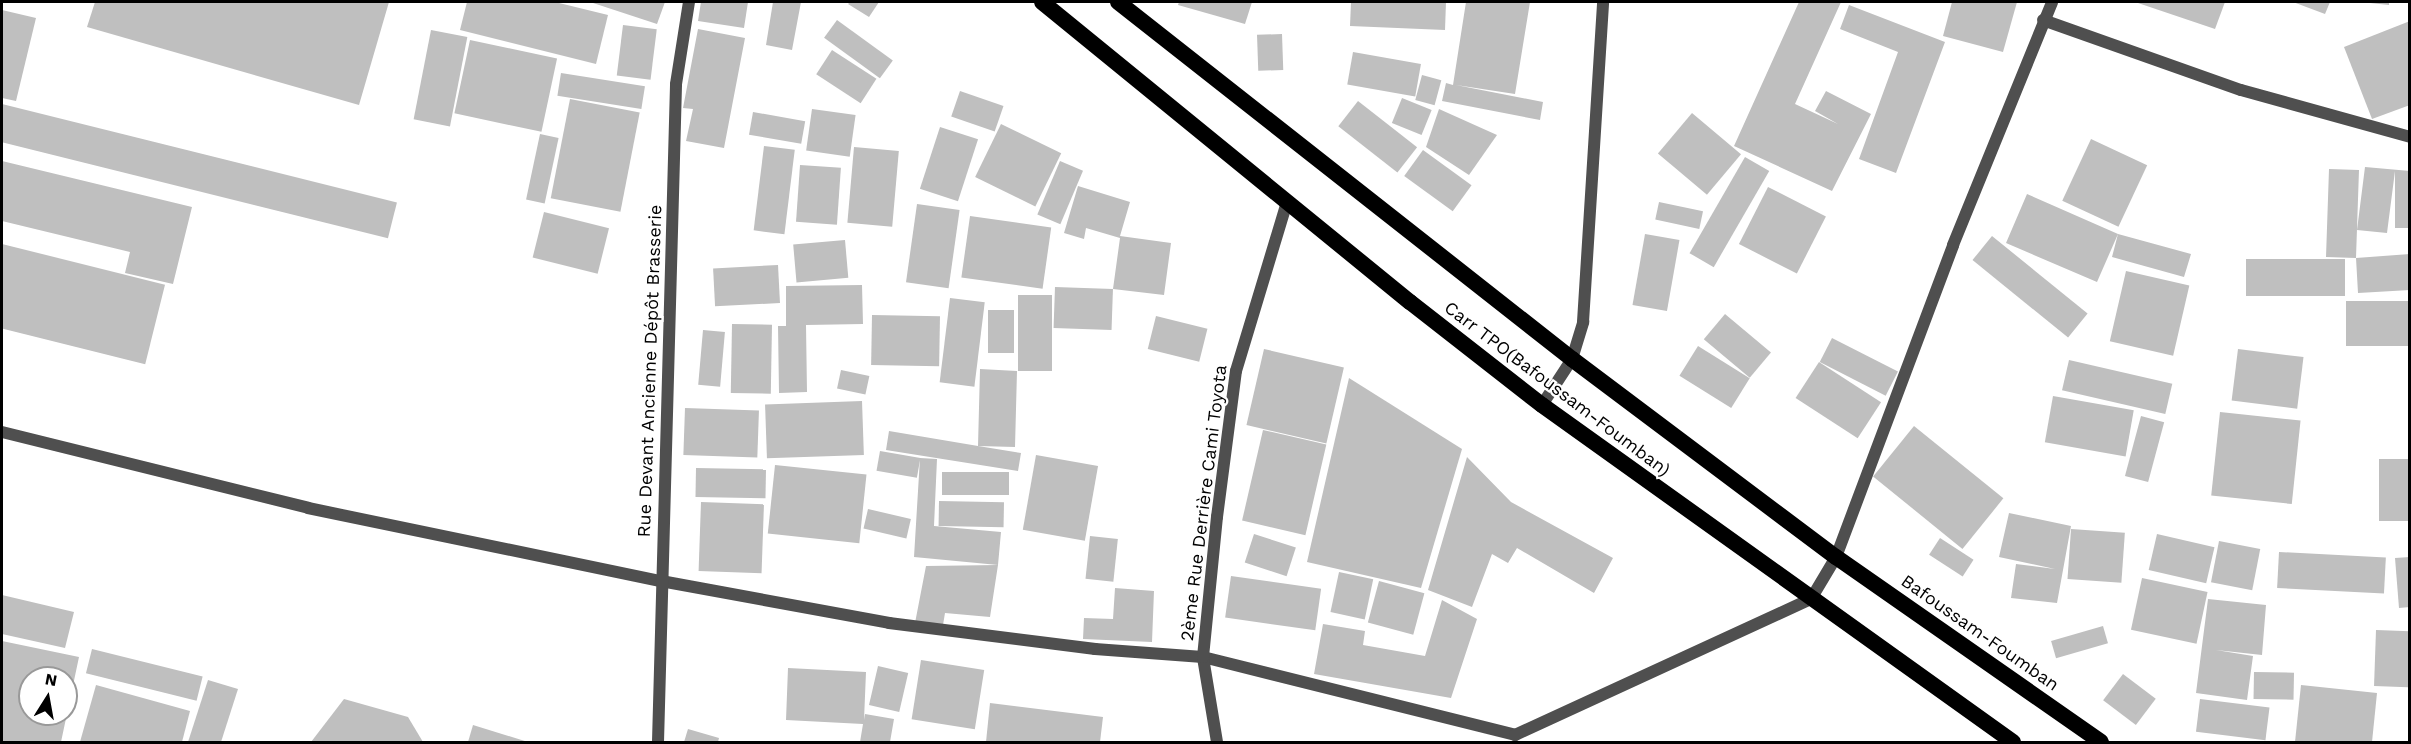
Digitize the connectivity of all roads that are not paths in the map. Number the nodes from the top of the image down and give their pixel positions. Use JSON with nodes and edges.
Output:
{"nodes":[{"id":1,"x":689,"y":2,"type":"edge"},
{"id":2,"x":1042,"y":2,"type":"edge"},
{"id":3,"x":1118,"y":2,"type":"edge"},
{"id":4,"x":1603,"y":2,"type":"edge"},
{"id":5,"x":2052,"y":2,"type":"edge"},
{"id":6,"x":2043,"y":20,"type":"junction"},
{"id":7,"x":2409,"y":137,"type":"edge"},
{"id":8,"x":1287,"y":202,"type":"junction"},
{"id":9,"x":1572,"y":359,"type":"junction"},
{"id":10,"x":1542,"y":405,"type":"junction"},
{"id":11,"x":2,"y":432,"type":"edge"},
{"id":12,"x":1836,"y":557,"type":"junction"},
{"id":13,"x":662,"y":581,"type":"junction"},
{"id":14,"x":1811,"y":599,"type":"junction"},
{"id":15,"x":1203,"y":657,"type":"junction"},
{"id":16,"x":2005,"y":740,"type":"edge"},
{"id":17,"x":658,"y":742,"type":"edge"},
{"id":18,"x":1217,"y":742,"type":"edge"},
{"id":19,"x":2102,"y":742,"type":"edge"}],
"edges":[{"from":1,"to":13,"type":"street","name":"Rue Devant Ancienne Dépôt Brasserie"},
{"from":2,"to":8,"type":"highway","name":"Carr TPO(Bafoussam-Foumban)"},
{"from":3,"to":9,"type":"highway","name":"Carr TPO(Bafoussam-Foumban)"},
{"from":4,"to":9,"type":"street"},
{"from":5,"to":6,"type":"street"},
{"from":6,"to":7,"type":"street"},
{"from":6,"to":12,"type":"street"},
{"from":8,"to":10,"type":"highway","name":"Carr TPO(Bafoussam-Foumban)"},
{"from":8,"to":15,"type":"street","name":"2ème Rue Derrière Cami Toyota"},
{"from":9,"to":10,"type":"street"},
{"from":9,"to":12,"type":"highway","name":"Carr TPO(Bafoussam-Foumban)"},
{"from":10,"to":14,"type":"highway","name":"Carr TPO(Bafoussam-Foumban)"},
{"from":11,"to":13,"type":"street"},
{"from":12,"to":14,"type":"street"},
{"from":12,"to":19,"type":"highway","name":"Bafoussam-Foumban"},
{"from":13,"to":15,"type":"street"},
{"from":13,"to":17,"type":"street","name":"Rue Devant Ancienne Dépôt Brasserie"},
{"from":14,"to":15,"type":"street"},
{"from":14,"to":16,"type":"highway"},
{"from":15,"to":18,"type":"street","name":"2ème Rue Derrière Cami Toyota"}]}
